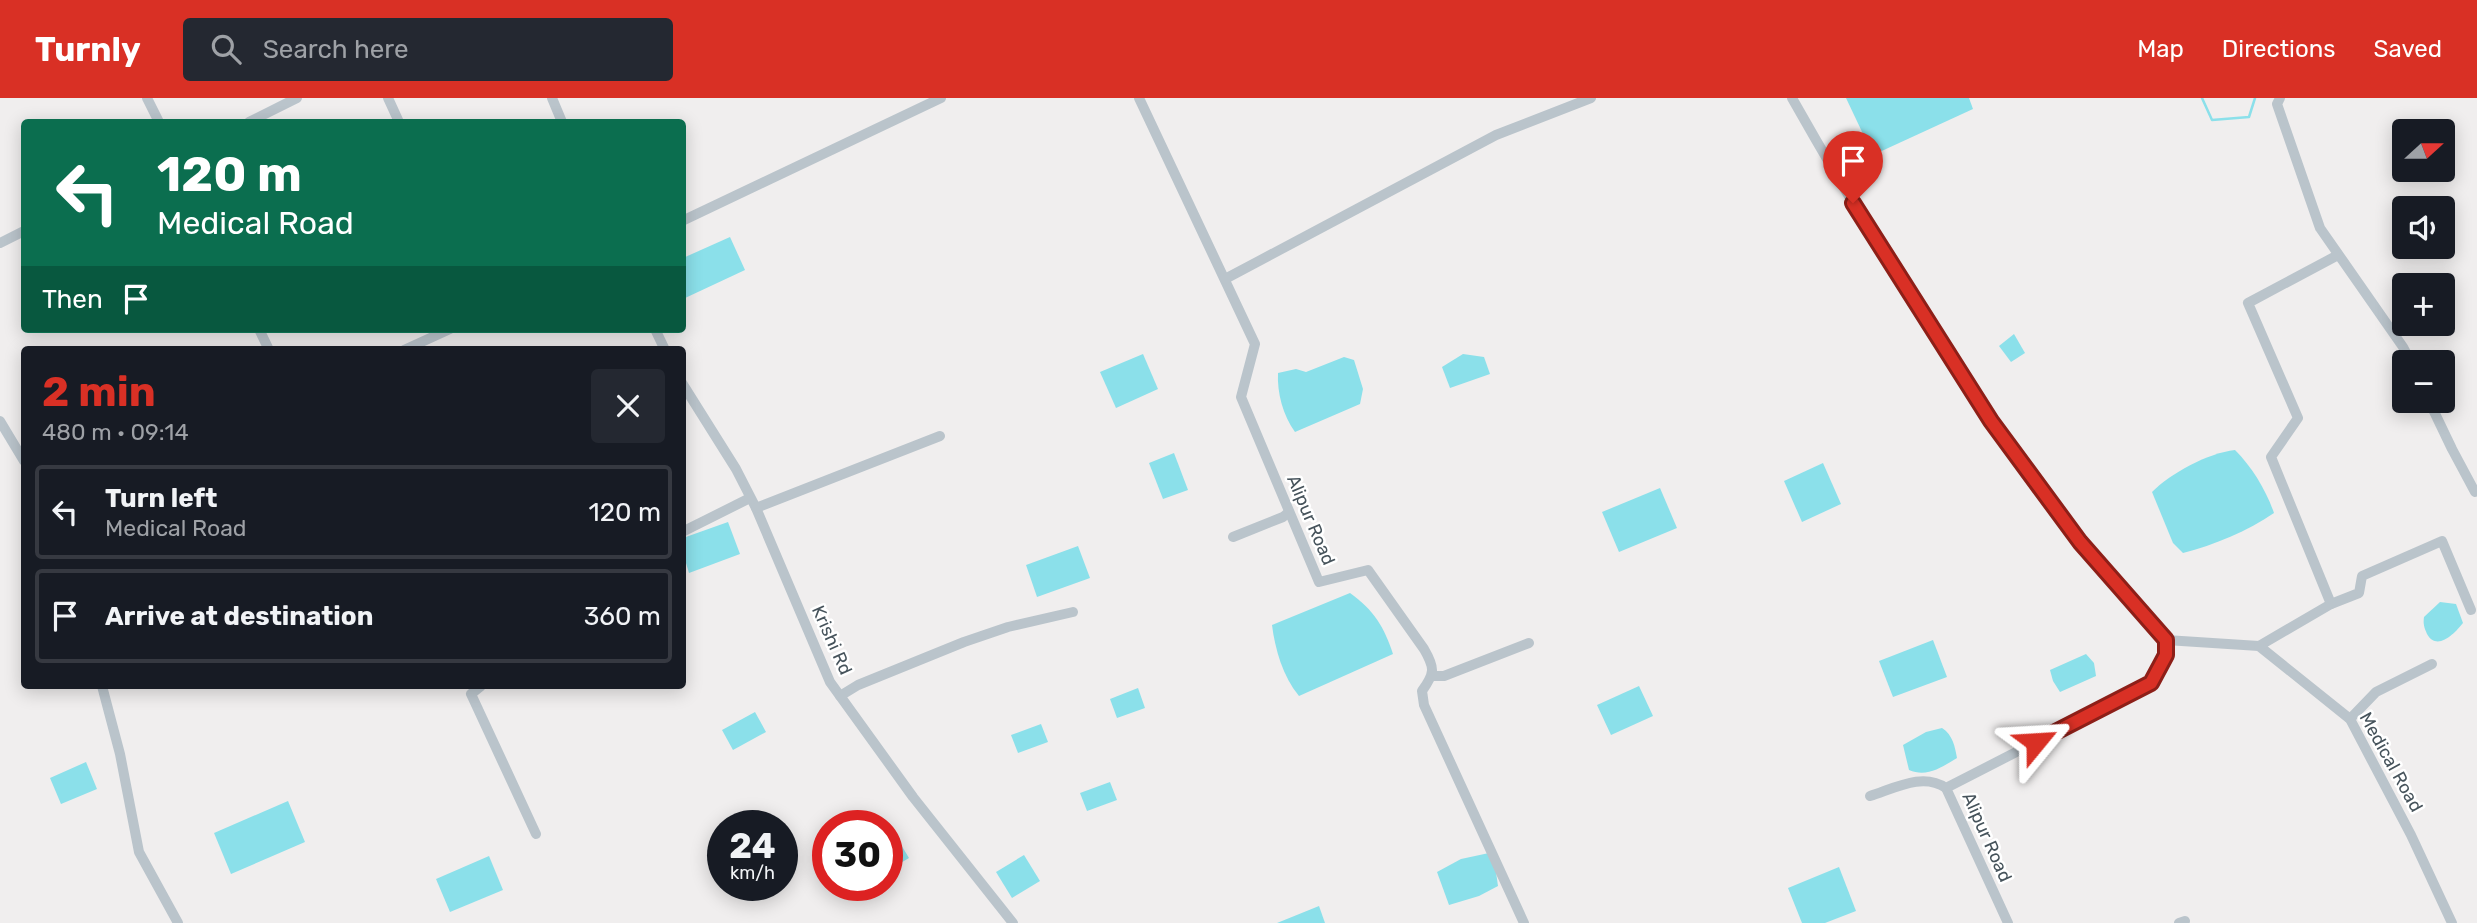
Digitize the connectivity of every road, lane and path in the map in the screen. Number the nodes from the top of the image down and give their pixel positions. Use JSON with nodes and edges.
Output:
{"nodes":[{"id":1,"x":147,"y":98,"type":"edge"},
{"id":2,"x":297,"y":98,"type":"edge"},
{"id":3,"x":388,"y":98,"type":"edge"},
{"id":4,"x":552,"y":98,"type":"edge"},
{"id":5,"x":941,"y":98,"type":"edge"},
{"id":6,"x":1139,"y":98,"type":"edge"},
{"id":7,"x":1591,"y":98,"type":"edge"},
{"id":8,"x":1792,"y":98,"type":"edge"},
{"id":9,"x":2280,"y":98,"type":"edge"},
{"id":10,"x":158,"y":119,"type":"edge"},
{"id":11,"x":255,"y":119,"type":"edge"},
{"id":12,"x":398,"y":119,"type":"edge"},
{"id":13,"x":561,"y":119,"type":"edge"},
{"id":14,"x":686,"y":219,"type":"edge"},
{"id":15,"x":21,"y":233,"type":"edge"},
{"id":16,"x":0,"y":243,"type":"edge"},
{"id":17,"x":2337,"y":255,"type":"junction"},
{"id":18,"x":1225,"y":279,"type":"junction"},
{"id":19,"x":441,"y":333,"type":"edge"},
{"id":20,"x":413,"y":346,"type":"edge"},
{"id":21,"x":2405,"y":350,"type":"edge"},
{"id":22,"x":686,"y":389,"type":"edge"},
{"id":23,"x":2435,"y":413,"type":"edge"},
{"id":24,"x":0,"y":421,"type":"edge"},
{"id":25,"x":940,"y":436,"type":"dead end"},
{"id":26,"x":21,"y":456,"type":"edge"},
{"id":27,"x":2475,"y":492,"type":"edge"},
{"id":28,"x":753,"y":503,"type":"junction"},
{"id":29,"x":1289,"y":512,"type":"junction"},
{"id":30,"x":686,"y":530,"type":"edge"},
{"id":31,"x":1233,"y":537,"type":"dead end"},
{"id":32,"x":2330,"y":604,"type":"junction"},
{"id":33,"x":2471,"y":610,"type":"dead end"},
{"id":34,"x":1073,"y":612,"type":"dead end"},
{"id":35,"x":2166,"y":640,"type":"junction"},
{"id":36,"x":1529,"y":643,"type":"dead end"},
{"id":37,"x":2259,"y":646,"type":"junction"},
{"id":38,"x":2432,"y":664,"type":"dead end"},
{"id":39,"x":1432,"y":676,"type":"junction"},
{"id":40,"x":103,"y":689,"type":"edge"},
{"id":41,"x":477,"y":689,"type":"edge"},
{"id":42,"x":840,"y":696,"type":"junction"},
{"id":43,"x":2350,"y":719,"type":"junction"},
{"id":44,"x":1946,"y":788,"type":"junction"},
{"id":45,"x":1870,"y":796,"type":"dead end"},
{"id":46,"x":536,"y":834,"type":"dead end"},
{"id":47,"x":178,"y":923,"type":"edge"},
{"id":48,"x":1013,"y":923,"type":"edge"},
{"id":49,"x":1524,"y":923,"type":"edge"},
{"id":50,"x":2008,"y":923,"type":"edge"},
{"id":51,"x":2452,"y":923,"type":"edge"}],
"edges":[{"from":1,"to":10,"type":"street"},
{"from":2,"to":11,"type":"street"},
{"from":3,"to":12,"type":"street"},
{"from":4,"to":13,"type":"street"},
{"from":5,"to":14,"type":"street"},
{"from":6,"to":18,"type":"street","name":"Alipur Road"},
{"from":7,"to":18,"type":"street"},
{"from":8,"to":35,"type":"street"},
{"from":9,"to":17,"type":"street"},
{"from":15,"to":16,"type":"street"},
{"from":17,"to":21,"type":"street"},
{"from":17,"to":32,"type":"street"},
{"from":18,"to":29,"type":"street","name":"Alipur Road"},
{"from":19,"to":20,"type":"street"},
{"from":22,"to":28,"type":"street","name":"Krishi Rd"},
{"from":23,"to":27,"type":"street"},
{"from":24,"to":26,"type":"street"},
{"from":25,"to":28,"type":"street"},
{"from":28,"to":30,"type":"street"},
{"from":28,"to":42,"type":"street","name":"Krishi Rd"},
{"from":29,"to":31,"type":"street"},
{"from":29,"to":39,"type":"street","name":"Alipur Road"},
{"from":32,"to":33,"type":"street"},
{"from":32,"to":37,"type":"street"},
{"from":34,"to":42,"type":"street"},
{"from":35,"to":37,"type":"street"},
{"from":35,"to":44,"type":"street","name":"Alipur Road"},
{"from":36,"to":39,"type":"street"},
{"from":37,"to":43,"type":"street","name":"Medical Road"},
{"from":38,"to":43,"type":"street"},
{"from":39,"to":49,"type":"street"},
{"from":40,"to":47,"type":"street"},
{"from":41,"to":46,"type":"street"},
{"from":42,"to":48,"type":"street","name":"Krishi Rd"},
{"from":43,"to":51,"type":"street","name":"Medical Road"},
{"from":44,"to":45,"type":"street"},
{"from":44,"to":50,"type":"street","name":"Alipur Road"}]}
